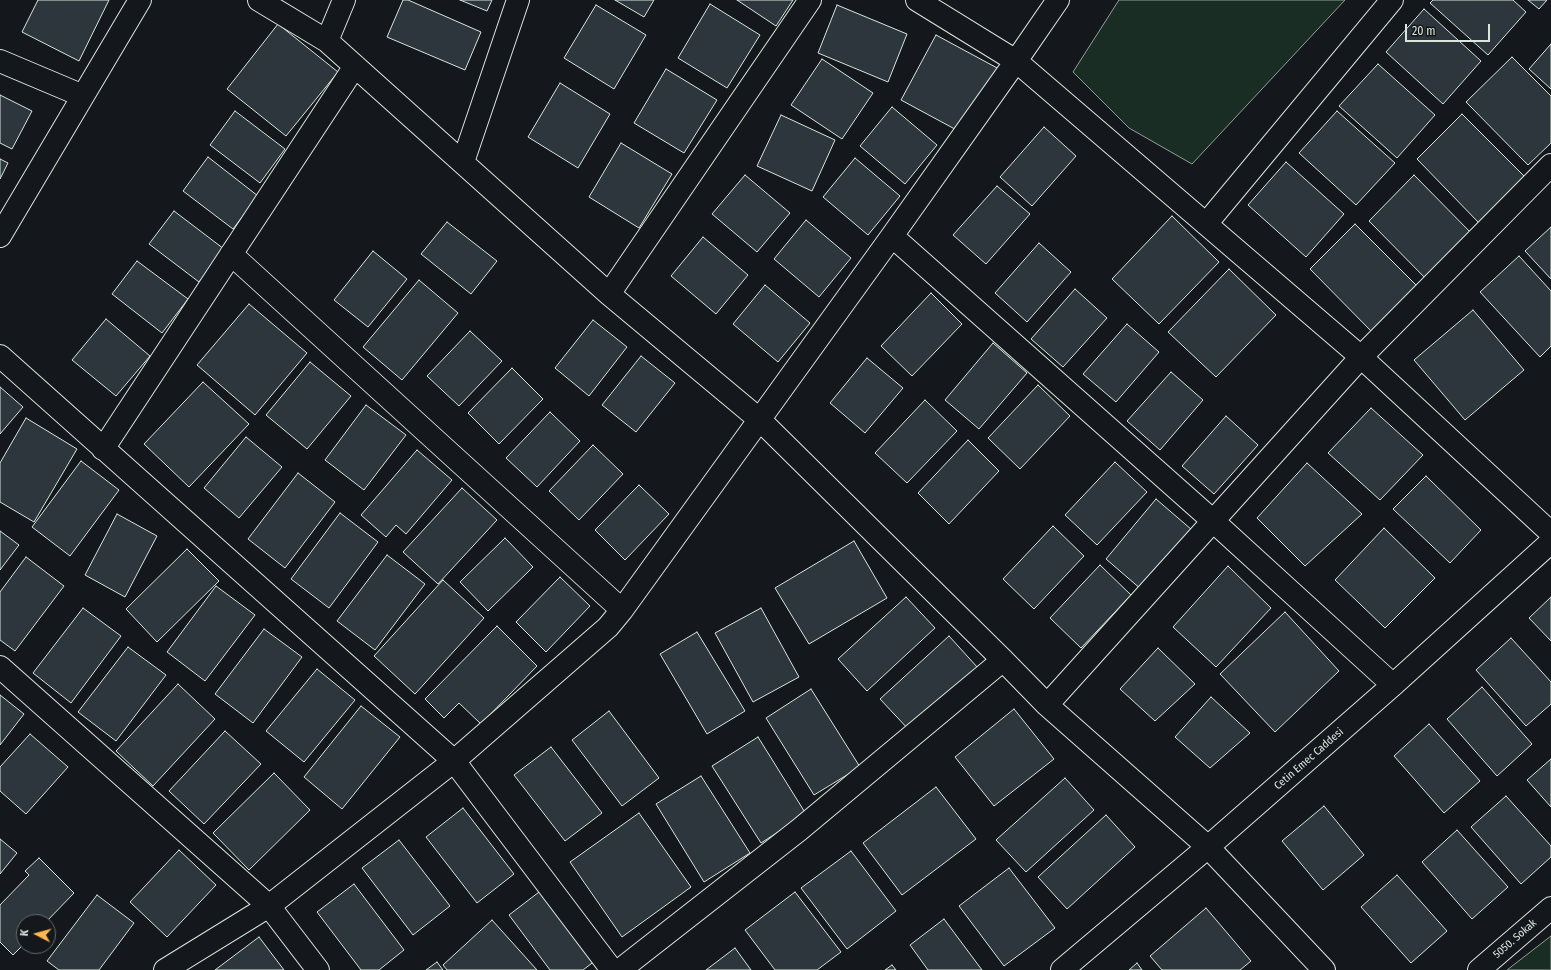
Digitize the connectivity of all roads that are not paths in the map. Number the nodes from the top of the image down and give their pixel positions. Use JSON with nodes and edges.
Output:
{"nodes":[{"id":1,"x":140,"y":0,"type":"edge"},
{"id":2,"x":259,"y":0,"type":"edge"},
{"id":3,"x":344,"y":0,"type":"edge"},
{"id":4,"x":518,"y":0,"type":"edge"},
{"id":5,"x":810,"y":0,"type":"edge"},
{"id":6,"x":917,"y":0,"type":"edge"},
{"id":7,"x":1058,"y":0,"type":"edge"},
{"id":8,"x":1392,"y":0,"type":"edge"},
{"id":9,"x":327,"y":41,"type":"junction"},
{"id":10,"x":0,"y":60,"type":"edge"},
{"id":11,"x":1016,"y":61,"type":"junction"},
{"id":12,"x":355,"y":66,"type":"junction"},
{"id":13,"x":83,"y":96,"type":"junction"},
{"id":14,"x":463,"y":162,"type":"junction"},
{"id":15,"x":1551,"y":166,"type":"edge"},
{"id":16,"x":1206,"y":224,"type":"junction"},
{"id":17,"x":0,"y":236,"type":"edge"},
{"id":18,"x":892,"y":236,"type":"junction"},
{"id":19,"x":230,"y":254,"type":"junction"},
{"id":20,"x":609,"y":294,"type":"junction"},
{"id":21,"x":0,"y":356,"type":"edge"},
{"id":22,"x":1361,"y":357,"type":"junction"},
{"id":23,"x":760,"y":420,"type":"junction"},
{"id":24,"x":103,"y":449,"type":"junction"},
{"id":25,"x":1212,"y":520,"type":"junction"},
{"id":26,"x":1551,"y":534,"type":"edge"},
{"id":27,"x":1551,"y":542,"type":"edge"},
{"id":28,"x":622,"y":610,"type":"junction"},
{"id":29,"x":1003,"y":660,"type":"junction"},
{"id":30,"x":0,"y":667,"type":"edge"},
{"id":31,"x":1393,"y":685,"type":"junction"},
{"id":32,"x":1046,"y":705,"type":"junction"},
{"id":33,"x":454,"y":761,"type":"junction"},
{"id":34,"x":1208,"y":847,"type":"junction"},
{"id":35,"x":269,"y":906,"type":"junction"},
{"id":36,"x":1551,"y":908,"type":"edge"},
{"id":37,"x":165,"y":970,"type":"edge"},
{"id":38,"x":318,"y":970,"type":"edge"},
{"id":39,"x":612,"y":970,"type":"edge"},
{"id":40,"x":620,"y":970,"type":"edge"},
{"id":41,"x":1062,"y":970,"type":"edge"},
{"id":42,"x":1324,"y":970,"type":"edge"},
{"id":43,"x":1479,"y":970,"type":"edge"}],
"edges":[{"from":1,"to":13,"type":"street"},
{"from":2,"to":9,"type":"street"},
{"from":3,"to":9,"type":"street"},
{"from":4,"to":14,"type":"street"},
{"from":5,"to":20,"type":"street"},
{"from":6,"to":11,"type":"street"},
{"from":7,"to":11,"type":"street"},
{"from":8,"to":16,"type":"street"},
{"from":9,"to":12,"type":"street"},
{"from":10,"to":13,"type":"street"},
{"from":11,"to":16,"type":"street"},
{"from":11,"to":18,"type":"street"},
{"from":12,"to":14,"type":"street"},
{"from":12,"to":19,"type":"street"},
{"from":13,"to":17,"type":"street"},
{"from":14,"to":20,"type":"street"},
{"from":15,"to":22,"type":"street"},
{"from":16,"to":22,"type":"street"},
{"from":18,"to":23,"type":"street"},
{"from":18,"to":25,"type":"street"},
{"from":19,"to":24,"type":"street"},
{"from":19,"to":28,"type":"street"},
{"from":20,"to":23,"type":"street"},
{"from":21,"to":24,"type":"street"},
{"from":22,"to":25,"type":"street"},
{"from":22,"to":26,"type":"street"},
{"from":23,"to":28,"type":"street"},
{"from":23,"to":29,"type":"street"},
{"from":24,"to":33,"type":"street"},
{"from":25,"to":31,"type":"street"},
{"from":25,"to":32,"type":"street"},
{"from":27,"to":31,"type":"street","name":"Cetin Emec Caddesi"},
{"from":28,"to":33,"type":"street"},
{"from":29,"to":32,"type":"street"},
{"from":29,"to":40,"type":"street"},
{"from":30,"to":35,"type":"street"},
{"from":31,"to":34,"type":"street","name":"Cetin Emec Caddesi"},
{"from":32,"to":34,"type":"street"},
{"from":33,"to":35,"type":"street"},
{"from":33,"to":39,"type":"street"},
{"from":34,"to":41,"type":"street","name":"Cetin Emec Caddesi"},
{"from":34,"to":42,"type":"street"},
{"from":35,"to":37,"type":"street"},
{"from":35,"to":38,"type":"street"},
{"from":36,"to":43,"type":"street","name":"5050. Sokak"}]}
